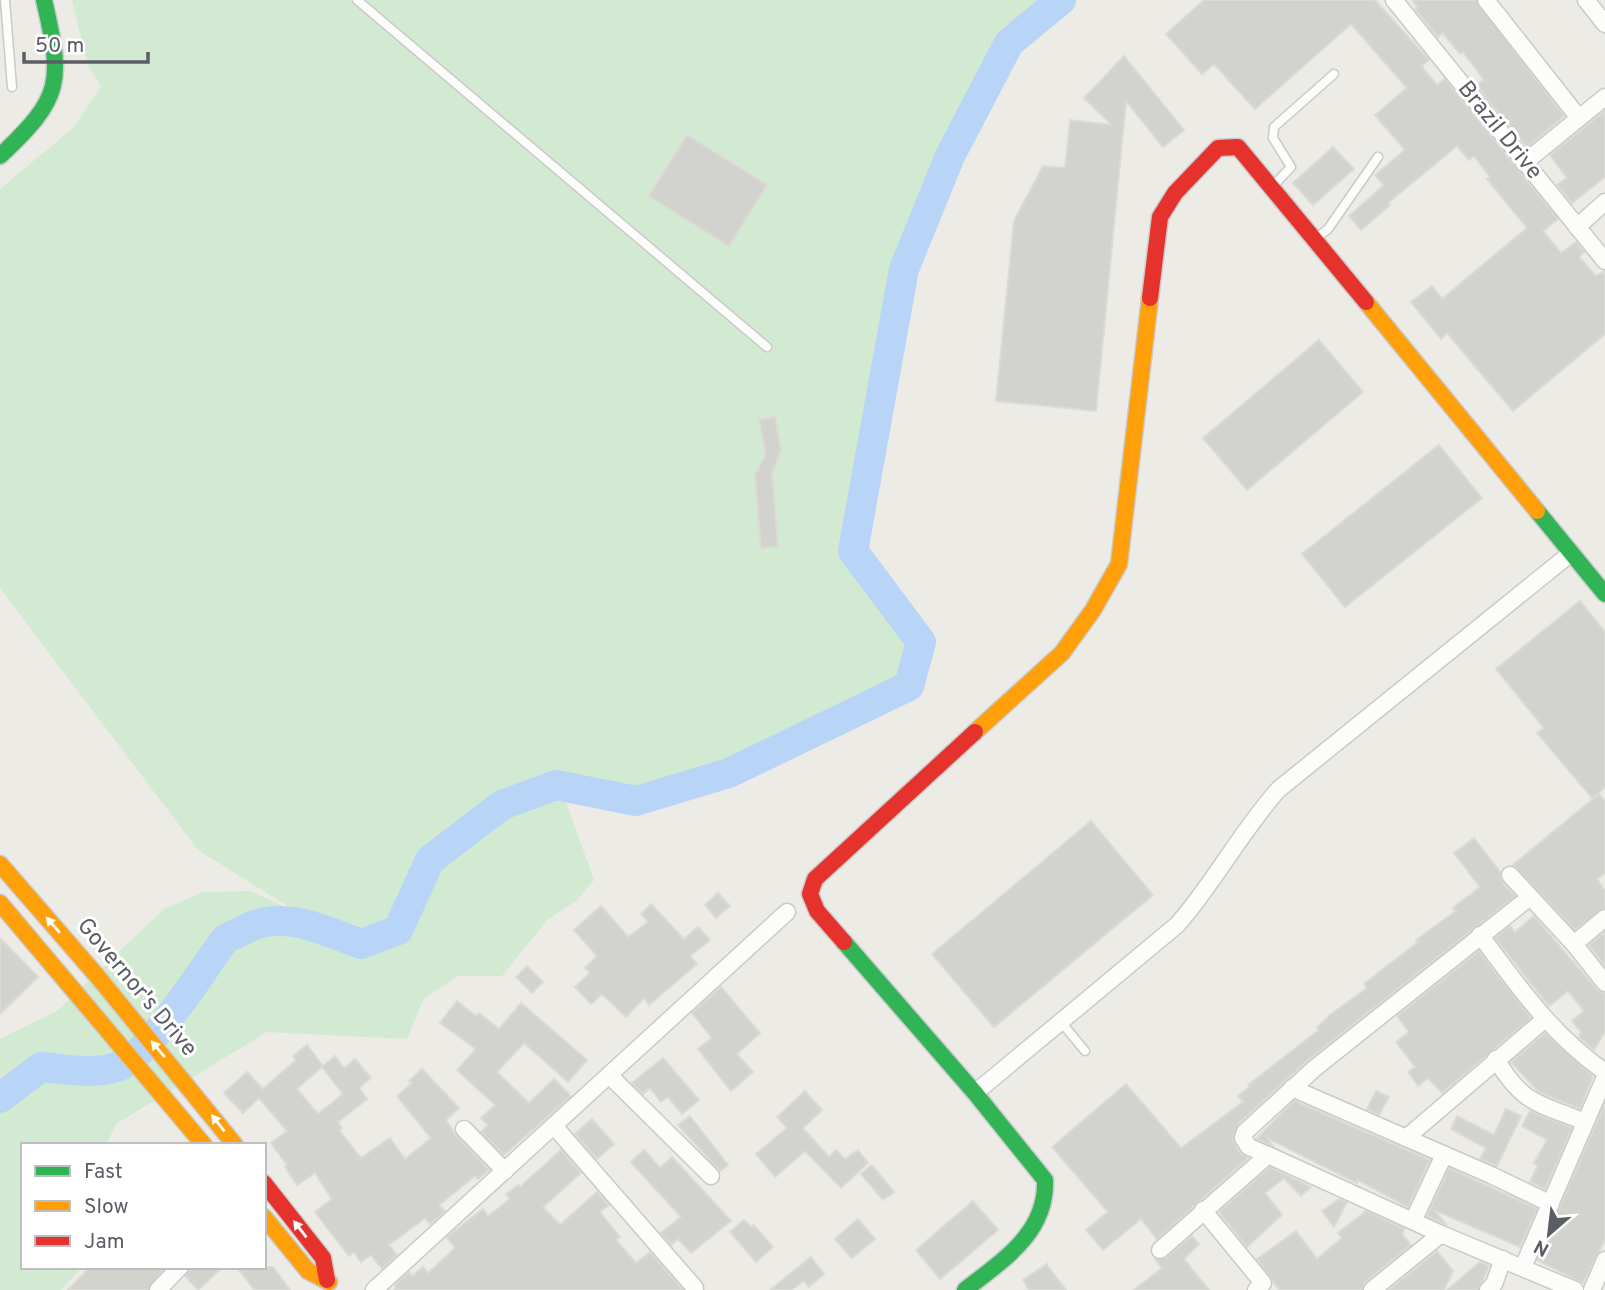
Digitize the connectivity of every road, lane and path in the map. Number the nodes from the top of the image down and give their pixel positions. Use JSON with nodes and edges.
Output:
{"nodes":[{"id":1,"x":5,"y":0,"type":"edge"},
{"id":2,"x":44,"y":0,"type":"edge"},
{"id":3,"x":357,"y":0,"type":"edge"},
{"id":4,"x":1394,"y":0,"type":"edge"},
{"id":5,"x":1486,"y":0,"type":"edge"},
{"id":6,"x":1586,"y":0,"type":"edge"},
{"id":7,"x":1605,"y":24,"type":"edge"},
{"id":8,"x":1335,"y":74,"type":"dead end"},
{"id":9,"x":12,"y":87,"type":"dead end"},
{"id":10,"x":1605,"y":97,"type":"edge"},
{"id":11,"x":1579,"y":118,"type":"junction"},
{"id":12,"x":0,"y":156,"type":"edge"},
{"id":13,"x":1378,"y":157,"type":"dead end"},
{"id":14,"x":1524,"y":163,"type":"junction"},
{"id":15,"x":1271,"y":188,"type":"junction"},
{"id":16,"x":1605,"y":202,"type":"edge"},
{"id":17,"x":1577,"y":226,"type":"junction"},
{"id":18,"x":1314,"y":241,"type":"junction"},
{"id":19,"x":1605,"y":261,"type":"edge"},
{"id":20,"x":767,"y":347,"type":"dead end"},
{"id":21,"x":1570,"y":554,"type":"junction"},
{"id":22,"x":1605,"y":594,"type":"edge"},
{"id":23,"x":0,"y":864,"type":"edge"},
{"id":24,"x":1510,"y":875,"type":"dead end"},
{"id":25,"x":1530,"y":897,"type":"junction"},
{"id":26,"x":0,"y":903,"type":"edge"},
{"id":27,"x":787,"y":912,"type":"dead end"},
{"id":28,"x":1605,"y":918,"type":"edge"},
{"id":29,"x":1480,"y":935,"type":"junction"},
{"id":30,"x":1574,"y":944,"type":"junction"},
{"id":31,"x":1605,"y":983,"type":"edge"},
{"id":32,"x":1544,"y":1020,"type":"junction"},
{"id":33,"x":1061,"y":1021,"type":"junction"},
{"id":34,"x":1085,"y":1051,"type":"dead end"},
{"id":35,"x":1496,"y":1059,"type":"junction"},
{"id":36,"x":1605,"y":1074,"type":"edge"},
{"id":37,"x":608,"y":1075,"type":"junction"},
{"id":38,"x":1292,"y":1088,"type":"junction"},
{"id":39,"x":975,"y":1093,"type":"junction"},
{"id":40,"x":1585,"y":1122,"type":"junction"},
{"id":41,"x":554,"y":1126,"type":"junction"},
{"id":42,"x":464,"y":1129,"type":"dead end"},
{"id":43,"x":1406,"y":1138,"type":"junction"},
{"id":44,"x":202,"y":1143,"type":"edge"},
{"id":45,"x":233,"y":1143,"type":"edge"},
{"id":46,"x":1268,"y":1155,"type":"junction"},
{"id":47,"x":1444,"y":1155,"type":"junction"},
{"id":48,"x":505,"y":1171,"type":"junction"},
{"id":49,"x":710,"y":1176,"type":"dead end"},
{"id":50,"x":266,"y":1186,"type":"edge"},
{"id":51,"x":1551,"y":1204,"type":"junction"},
{"id":52,"x":1203,"y":1210,"type":"junction"},
{"id":53,"x":266,"y":1219,"type":"edge"},
{"id":54,"x":1413,"y":1221,"type":"junction"},
{"id":55,"x":1441,"y":1234,"type":"junction"},
{"id":56,"x":1160,"y":1250,"type":"dead end"},
{"id":57,"x":1503,"y":1259,"type":"junction"},
{"id":58,"x":1605,"y":1260,"type":"edge"},
{"id":59,"x":1523,"y":1266,"type":"junction"},
{"id":60,"x":178,"y":1269,"type":"edge"},
{"id":61,"x":331,"y":1285,"type":"edge"},
{"id":62,"x":695,"y":1288,"type":"dead end"},
{"id":63,"x":158,"y":1290,"type":"edge"},
{"id":64,"x":374,"y":1290,"type":"edge"},
{"id":65,"x":965,"y":1290,"type":"edge"},
{"id":66,"x":1256,"y":1290,"type":"edge"},
{"id":67,"x":1372,"y":1290,"type":"edge"},
{"id":68,"x":1488,"y":1290,"type":"edge"},
{"id":69,"x":1575,"y":1290,"type":"edge"},
{"id":70,"x":1592,"y":1290,"type":"edge"}],
"edges":[{"from":1,"to":9,"type":"lane"},
{"from":2,"to":12,"type":"main road"},
{"from":3,"to":20,"type":"lane"},
{"from":4,"to":14,"type":"street","name":"Brazil Drive"},
{"from":5,"to":11,"type":"street"},
{"from":6,"to":7,"type":"street"},
{"from":8,"to":15,"type":"lane"},
{"from":10,"to":11,"type":"street"},
{"from":11,"to":14,"type":"street"},
{"from":13,"to":18,"type":"lane"},
{"from":14,"to":17,"type":"street","name":"Brazil Drive"},
{"from":15,"to":18,"type":"main road"},
{"from":15,"to":39,"type":"main road"},
{"from":16,"to":17,"type":"street"},
{"from":17,"to":19,"type":"street","name":"Brazil Drive"},
{"from":18,"to":21,"type":"main road"},
{"from":21,"to":22,"type":"main road"},
{"from":21,"to":33,"type":"street"},
{"from":45,"to":23,"type":"main road","name":"Governor's Drive","one_way":true},
{"from":24,"to":25,"type":"street"},
{"from":25,"to":29,"type":"street"},
{"from":25,"to":30,"type":"street"},
{"from":26,"to":44,"type":"main road"},
{"from":27,"to":37,"type":"street"},
{"from":28,"to":30,"type":"street"},
{"from":29,"to":32,"type":"street"},
{"from":29,"to":38,"type":"street"},
{"from":30,"to":31,"type":"street"},
{"from":32,"to":35,"type":"street"},
{"from":32,"to":36,"type":"street"},
{"from":33,"to":34,"type":"lane"},
{"from":33,"to":39,"type":"street"},
{"from":35,"to":40,"type":"street"},
{"from":35,"to":43,"type":"street"},
{"from":36,"to":40,"type":"street"},
{"from":37,"to":41,"type":"street"},
{"from":37,"to":49,"type":"street"},
{"from":38,"to":43,"type":"street"},
{"from":38,"to":46,"type":"street"},
{"from":39,"to":65,"type":"main road"},
{"from":40,"to":51,"type":"street"},
{"from":41,"to":48,"type":"street"},
{"from":41,"to":62,"type":"street"},
{"from":42,"to":48,"type":"street"},
{"from":43,"to":47,"type":"street"},
{"from":46,"to":52,"type":"street"},
{"from":46,"to":54,"type":"street"},
{"from":47,"to":51,"type":"street"},
{"from":47,"to":54,"type":"street"},
{"from":48,"to":64,"type":"street"},
{"from":61,"to":50,"type":"main road","one_way":true},
{"from":51,"to":59,"type":"street"},
{"from":52,"to":56,"type":"street"},
{"from":52,"to":66,"type":"street"},
{"from":53,"to":61,"type":"main road"},
{"from":54,"to":55,"type":"street"},
{"from":55,"to":57,"type":"street"},
{"from":55,"to":67,"type":"street"},
{"from":57,"to":59,"type":"street"},
{"from":57,"to":68,"type":"street"},
{"from":58,"to":70,"type":"street"},
{"from":59,"to":69,"type":"street"},
{"from":60,"to":63,"type":"street"}]}
